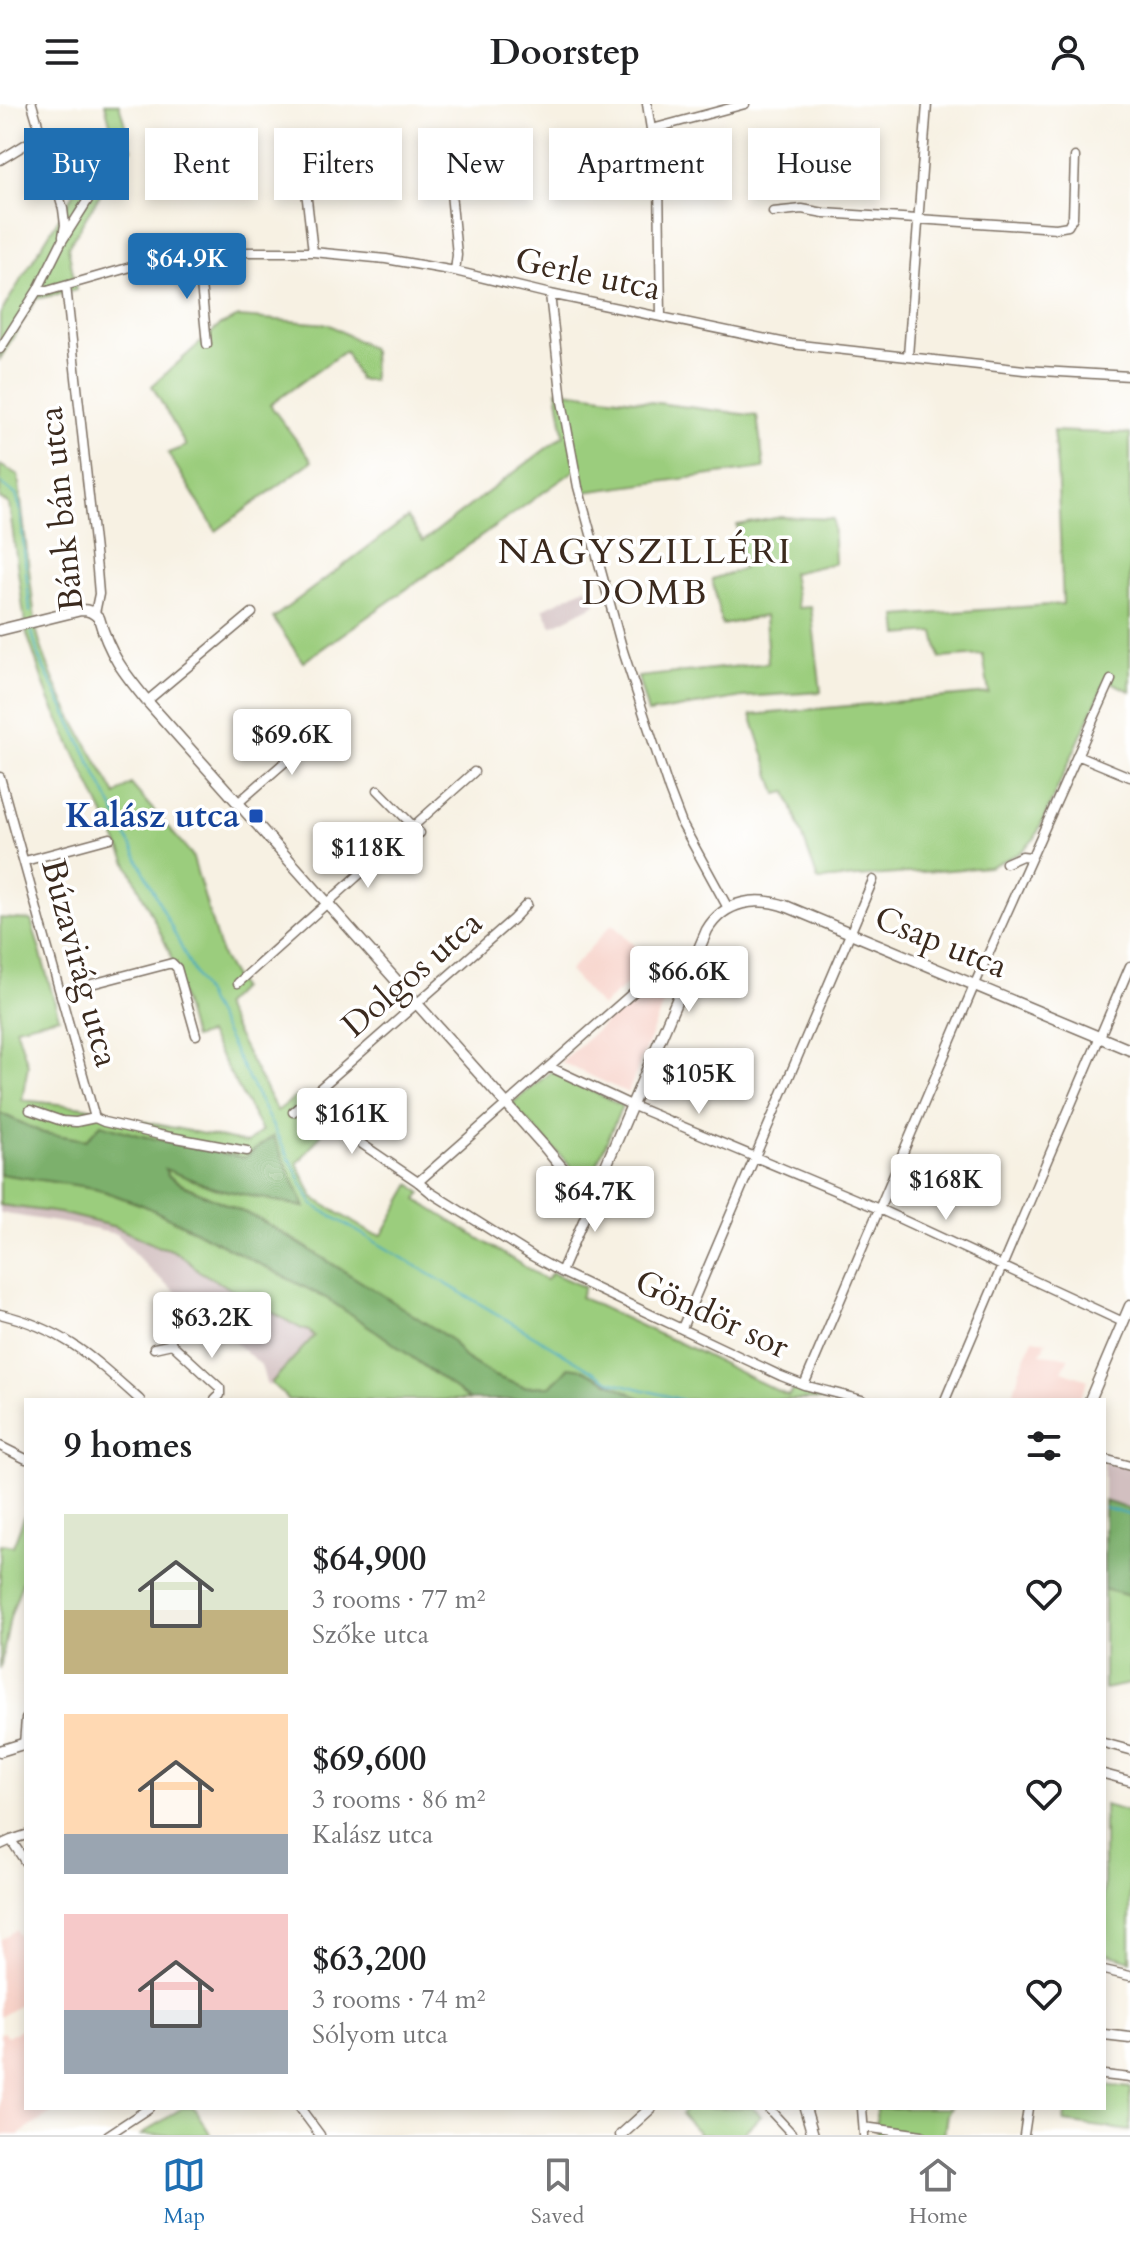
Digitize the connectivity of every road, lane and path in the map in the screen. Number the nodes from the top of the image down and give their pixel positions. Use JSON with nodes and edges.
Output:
{"nodes":[{"id":1,"x":32,"y":104,"type":"edge"},
{"id":2,"x":647,"y":104,"type":"edge"},
{"id":3,"x":745,"y":104,"type":"edge"},
{"id":4,"x":927,"y":104,"type":"edge"},
{"id":5,"x":39,"y":128,"type":"edge"},
{"id":6,"x":652,"y":128,"type":"edge"},
{"id":7,"x":656,"y":128,"type":"edge"},
{"id":8,"x":24,"y":145,"type":"edge"},
{"id":9,"x":1075,"y":157,"type":"dead end"},
{"id":10,"x":0,"y":160,"type":"edge"},
{"id":11,"x":60,"y":200,"type":"edge"},
{"id":12,"x":88,"y":200,"type":"edge"},
{"id":13,"x":307,"y":200,"type":"edge"},
{"id":14,"x":452,"y":200,"type":"edge"},
{"id":15,"x":659,"y":200,"type":"edge"},
{"id":16,"x":773,"y":212,"type":"dead end"},
{"id":17,"x":917,"y":219,"type":"junction"},
{"id":18,"x":62,"y":241,"type":"junction"},
{"id":19,"x":313,"y":252,"type":"junction"},
{"id":20,"x":198,"y":254,"type":"junction"},
{"id":21,"x":455,"y":271,"type":"junction"},
{"id":22,"x":66,"y":286,"type":"junction"},
{"id":23,"x":37,"y":291,"type":"junction"},
{"id":24,"x":550,"y":294,"type":"junction"},
{"id":25,"x":661,"y":317,"type":"junction"},
{"id":26,"x":207,"y":344,"type":"dead end"},
{"id":27,"x":0,"y":349,"type":"edge"},
{"id":28,"x":908,"y":356,"type":"junction"},
{"id":29,"x":1130,"y":376,"type":"edge"},
{"id":30,"x":95,"y":613,"type":"junction"},
{"id":31,"x":252,"y":613,"type":"dead end"},
{"id":32,"x":0,"y":630,"type":"edge"},
{"id":33,"x":1111,"y":680,"type":"dead end"},
{"id":34,"x":147,"y":701,"type":"junction"},
{"id":35,"x":325,"y":727,"type":"dead end"},
{"id":36,"x":1077,"y":755,"type":"junction"},
{"id":37,"x":474,"y":772,"type":"dead end"},
{"id":38,"x":0,"y":777,"type":"edge"},
{"id":39,"x":1130,"y":777,"type":"edge"},
{"id":40,"x":378,"y":790,"type":"dead end"},
{"id":41,"x":238,"y":803,"type":"junction"},
{"id":42,"x":417,"y":830,"type":"junction"},
{"id":43,"x":110,"y":838,"type":"dead end"},
{"id":44,"x":1031,"y":857,"type":"junction"},
{"id":45,"x":25,"y":861,"type":"junction"},
{"id":46,"x":1006,"y":863,"type":"dead end"},
{"id":47,"x":873,"y":880,"type":"dead end"},
{"id":48,"x":328,"y":904,"type":"junction"},
{"id":49,"x":527,"y":904,"type":"dead end"},
{"id":50,"x":728,"y":908,"type":"junction"},
{"id":51,"x":850,"y":935,"type":"junction"},
{"id":52,"x":692,"y":963,"type":"junction"},
{"id":53,"x":1130,"y":966,"type":"edge"},
{"id":54,"x":238,"y":983,"type":"dead end"},
{"id":55,"x":974,"y":986,"type":"junction"},
{"id":56,"x":61,"y":992,"type":"junction"},
{"id":57,"x":417,"y":1004,"type":"junction"},
{"id":58,"x":196,"y":1035,"type":"dead end"},
{"id":59,"x":1099,"y":1038,"type":"junction"},
{"id":60,"x":1130,"y":1050,"type":"edge"},
{"id":61,"x":550,"y":1067,"type":"junction"},
{"id":62,"x":303,"y":1104,"type":"junction"},
{"id":63,"x":506,"y":1104,"type":"junction"},
{"id":64,"x":631,"y":1105,"type":"junction"},
{"id":65,"x":30,"y":1110,"type":"dead end"},
{"id":66,"x":293,"y":1112,"type":"dead end"},
{"id":67,"x":95,"y":1118,"type":"junction"},
{"id":68,"x":247,"y":1151,"type":"dead end"},
{"id":69,"x":754,"y":1156,"type":"junction"},
{"id":70,"x":418,"y":1182,"type":"junction"},
{"id":71,"x":591,"y":1185,"type":"junction"},
{"id":72,"x":879,"y":1209,"type":"junction"},
{"id":73,"x":1002,"y":1267,"type":"junction"},
{"id":74,"x":561,"y":1272,"type":"junction"},
{"id":75,"x":1130,"y":1306,"type":"edge"},
{"id":76,"x":163,"y":1313,"type":"dead end"},
{"id":77,"x":0,"y":1314,"type":"edge"},
{"id":78,"x":1123,"y":1322,"type":"junction"},
{"id":79,"x":682,"y":1328,"type":"junction"},
{"id":80,"x":172,"y":1344,"type":"junction"},
{"id":81,"x":154,"y":1348,"type":"dead end"},
{"id":82,"x":804,"y":1385,"type":"junction"},
{"id":83,"x":138,"y":1398,"type":"edge"},
{"id":84,"x":217,"y":1398,"type":"edge"},
{"id":85,"x":854,"y":1398,"type":"edge"},
{"id":86,"x":946,"y":1398,"type":"edge"},
{"id":87,"x":1091,"y":1398,"type":"edge"},
{"id":88,"x":0,"y":1446,"type":"edge"},
{"id":89,"x":24,"y":1458,"type":"edge"},
{"id":90,"x":1106,"y":1460,"type":"edge"},
{"id":91,"x":1130,"y":1466,"type":"edge"},
{"id":92,"x":24,"y":1744,"type":"edge"},
{"id":93,"x":1106,"y":1744,"type":"edge"},
{"id":94,"x":1130,"y":1750,"type":"edge"},
{"id":95,"x":0,"y":1751,"type":"edge"},
{"id":96,"x":1106,"y":1775,"type":"edge"},
{"id":97,"x":1130,"y":1781,"type":"edge"},
{"id":98,"x":24,"y":1836,"type":"edge"},
{"id":99,"x":11,"y":1840,"type":"junction"},
{"id":100,"x":0,"y":1845,"type":"edge"},
{"id":101,"x":24,"y":1860,"type":"edge"},
{"id":102,"x":1106,"y":1970,"type":"edge"},
{"id":103,"x":1130,"y":1976,"type":"edge"},
{"id":104,"x":1106,"y":2035,"type":"edge"},
{"id":105,"x":1130,"y":2038,"type":"edge"},
{"id":106,"x":1106,"y":2075,"type":"edge"},
{"id":107,"x":1130,"y":2078,"type":"edge"},
{"id":108,"x":146,"y":2110,"type":"edge"},
{"id":109,"x":301,"y":2110,"type":"edge"},
{"id":110,"x":649,"y":2110,"type":"edge"},
{"id":111,"x":770,"y":2110,"type":"edge"},
{"id":112,"x":807,"y":2110,"type":"edge"},
{"id":113,"x":862,"y":2110,"type":"edge"},
{"id":114,"x":1028,"y":2110,"type":"edge"},
{"id":115,"x":864,"y":2131,"type":"edge"},
{"id":116,"x":812,"y":2132,"type":"edge"},
{"id":117,"x":315,"y":2133,"type":"edge"},
{"id":118,"x":108,"y":2135,"type":"edge"},
{"id":119,"x":621,"y":2135,"type":"edge"},
{"id":120,"x":793,"y":2135,"type":"edge"},
{"id":121,"x":922,"y":2135,"type":"edge"},
{"id":122,"x":1024,"y":2135,"type":"edge"}],
"edges":[{"from":1,"to":5,"type":"street"},
{"from":2,"to":6,"type":"street"},
{"from":3,"to":7,"type":"street"},
{"from":4,"to":17,"type":"street"},
{"from":8,"to":10,"type":"street"},
{"from":9,"to":17,"type":"street"},
{"from":11,"to":18,"type":"street"},
{"from":12,"to":18,"type":"street"},
{"from":13,"to":19,"type":"street"},
{"from":14,"to":21,"type":"street"},
{"from":15,"to":25,"type":"street"},
{"from":16,"to":17,"type":"street"},
{"from":17,"to":28,"type":"street"},
{"from":18,"to":23,"type":"street"},
{"from":19,"to":20,"type":"street","name":"Gerle utca"},
{"from":19,"to":21,"type":"street","name":"Gerle utca"},
{"from":20,"to":22,"type":"street","name":"Gerle utca"},
{"from":20,"to":26,"type":"street"},
{"from":21,"to":24,"type":"street","name":"Gerle utca"},
{"from":22,"to":23,"type":"street","name":"Gerle utca"},
{"from":22,"to":30,"type":"street","name":"Bánk bán utca"},
{"from":23,"to":27,"type":"street"},
{"from":24,"to":25,"type":"street","name":"Gerle utca"},
{"from":24,"to":50,"type":"street"},
{"from":25,"to":28,"type":"street","name":"Gerle utca"},
{"from":28,"to":29,"type":"street","name":"Gerle utca"},
{"from":30,"to":32,"type":"street"},
{"from":30,"to":34,"type":"street","name":"Bánk bán utca"},
{"from":31,"to":34,"type":"street"},
{"from":33,"to":36,"type":"street"},
{"from":34,"to":41,"type":"street","name":"Bánk bán utca"},
{"from":35,"to":41,"type":"street"},
{"from":36,"to":39,"type":"street"},
{"from":36,"to":44,"type":"street"},
{"from":37,"to":42,"type":"street"},
{"from":38,"to":45,"type":"street","name":"Búzavirág utca"},
{"from":40,"to":42,"type":"street"},
{"from":41,"to":48,"type":"street","name":"Bánk bán utca"},
{"from":42,"to":48,"type":"street"},
{"from":43,"to":45,"type":"street"},
{"from":44,"to":46,"type":"street"},
{"from":44,"to":55,"type":"street"},
{"from":45,"to":56,"type":"street","name":"Búzavirág utca"},
{"from":47,"to":51,"type":"street"},
{"from":48,"to":54,"type":"street"},
{"from":48,"to":57,"type":"street","name":"Bánk bán utca"},
{"from":49,"to":57,"type":"street","name":"Dolgos utca"},
{"from":50,"to":51,"type":"street","name":"Csap utca"},
{"from":50,"to":52,"type":"street"},
{"from":51,"to":55,"type":"street","name":"Csap utca"},
{"from":51,"to":69,"type":"street"},
{"from":52,"to":61,"type":"street"},
{"from":52,"to":64,"type":"street"},
{"from":53,"to":59,"type":"street"},
{"from":55,"to":59,"type":"street","name":"Csap utca"},
{"from":55,"to":72,"type":"street"},
{"from":56,"to":58,"type":"street"},
{"from":56,"to":67,"type":"street","name":"Búzavirág utca"},
{"from":57,"to":62,"type":"street","name":"Dolgos utca"},
{"from":57,"to":63,"type":"street","name":"Bánk bán utca"},
{"from":59,"to":60,"type":"street","name":"Csap utca"},
{"from":59,"to":73,"type":"street"},
{"from":61,"to":63,"type":"street"},
{"from":61,"to":64,"type":"street"},
{"from":62,"to":66,"type":"street","name":"Dolgos utca"},
{"from":62,"to":70,"type":"street","name":"Göndör sor"},
{"from":63,"to":70,"type":"street"},
{"from":63,"to":71,"type":"street","name":"Bánk bán utca"},
{"from":64,"to":69,"type":"street"},
{"from":64,"to":71,"type":"street"},
{"from":65,"to":67,"type":"street"},
{"from":67,"to":68,"type":"street"},
{"from":69,"to":72,"type":"street"},
{"from":69,"to":79,"type":"street"},
{"from":70,"to":74,"type":"street","name":"Göndör sor"},
{"from":71,"to":74,"type":"street"},
{"from":72,"to":73,"type":"street"},
{"from":72,"to":82,"type":"street"},
{"from":73,"to":78,"type":"street"},
{"from":73,"to":86,"type":"street"},
{"from":74,"to":79,"type":"street","name":"Göndör sor"},
{"from":75,"to":78,"type":"street"},
{"from":76,"to":80,"type":"street"},
{"from":77,"to":83,"type":"street"},
{"from":78,"to":87,"type":"street"},
{"from":79,"to":82,"type":"street","name":"Göndör sor"},
{"from":80,"to":81,"type":"street"},
{"from":80,"to":84,"type":"street"},
{"from":82,"to":85,"type":"street","name":"Göndör sor"},
{"from":88,"to":89,"type":"street"},
{"from":90,"to":91,"type":"street"},
{"from":92,"to":95,"type":"street"},
{"from":93,"to":94,"type":"street"},
{"from":96,"to":97,"type":"street"},
{"from":98,"to":99,"type":"street"},
{"from":99,"to":100,"type":"street"},
{"from":99,"to":101,"type":"street"},
{"from":102,"to":103,"type":"street"},
{"from":104,"to":105,"type":"street"},
{"from":106,"to":107,"type":"street"},
{"from":108,"to":118,"type":"street"},
{"from":109,"to":117,"type":"street"},
{"from":110,"to":119,"type":"street"},
{"from":111,"to":120,"type":"street"},
{"from":112,"to":116,"type":"street"},
{"from":113,"to":115,"type":"street"},
{"from":114,"to":122,"type":"street"},
{"from":115,"to":121,"type":"street"}]}
